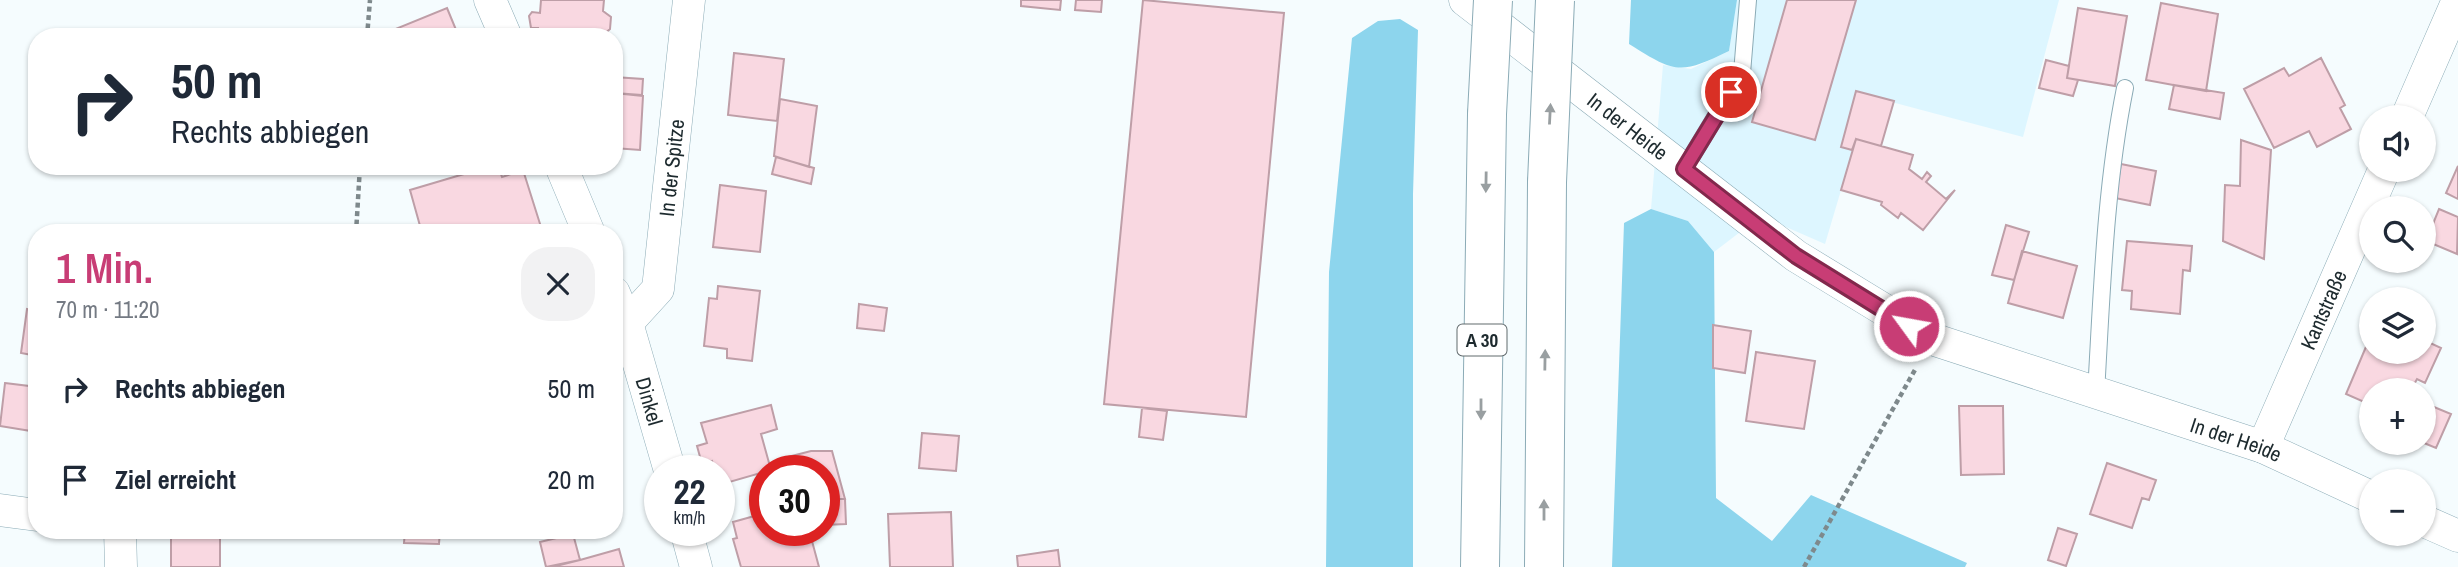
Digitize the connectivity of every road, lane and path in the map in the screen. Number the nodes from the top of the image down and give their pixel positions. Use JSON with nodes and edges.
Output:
{"nodes":[{"id":1,"x":370,"y":0,"type":"edge"},
{"id":2,"x":490,"y":0,"type":"edge"},
{"id":3,"x":689,"y":0,"type":"edge"},
{"id":4,"x":1465,"y":0,"type":"edge"},
{"id":5,"x":1493,"y":0,"type":"edge"},
{"id":6,"x":1555,"y":0,"type":"edge"},
{"id":7,"x":1748,"y":0,"type":"edge"},
{"id":8,"x":2458,"y":0,"type":"edge"},
{"id":9,"x":368,"y":28,"type":"edge"},
{"id":10,"x":502,"y":28,"type":"edge"},
{"id":11,"x":2125,"y":88,"type":"dead end"},
{"id":12,"x":2412,"y":105,"type":"edge"},
{"id":13,"x":1684,"y":169,"type":"junction"},
{"id":14,"x":359,"y":175,"type":"edge"},
{"id":15,"x":565,"y":175,"type":"edge"},
{"id":16,"x":2379,"y":182,"type":"edge"},
{"id":17,"x":357,"y":224,"type":"edge"},
{"id":18,"x":585,"y":224,"type":"edge"},
{"id":19,"x":623,"y":313,"type":"edge"},
{"id":20,"x":627,"y":323,"type":"junction"},
{"id":21,"x":1932,"y":339,"type":"junction"},
{"id":22,"x":2096,"y":393,"type":"junction"},
{"id":23,"x":2263,"y":447,"type":"junction"},
{"id":24,"x":665,"y":455,"type":"edge"},
{"id":25,"x":2359,"y":491,"type":"edge"},
{"id":26,"x":0,"y":510,"type":"edge"},
{"id":27,"x":28,"y":513,"type":"edge"},
{"id":28,"x":2436,"y":526,"type":"edge"},
{"id":29,"x":2458,"y":536,"type":"edge"},
{"id":30,"x":120,"y":539,"type":"edge"},
{"id":31,"x":690,"y":546,"type":"edge"},
{"id":32,"x":121,"y":567,"type":"edge"},
{"id":33,"x":696,"y":567,"type":"edge"},
{"id":34,"x":1480,"y":567,"type":"edge"},
{"id":35,"x":1544,"y":567,"type":"edge"},
{"id":36,"x":1804,"y":567,"type":"edge"}],
"edges":[{"from":1,"to":9,"type":"path"},
{"from":2,"to":10,"type":"street"},
{"from":3,"to":20,"type":"street","name":"In der Spitze"},
{"from":4,"to":13,"type":"street","name":"In der Heide"},
{"from":5,"to":34,"type":"highway","number":"A 30","one_way":true,"bridge":true},
{"from":35,"to":6,"type":"highway","one_way":true,"bridge":true},
{"from":7,"to":13,"type":"lane"},
{"from":8,"to":12,"type":"street"},
{"from":11,"to":22,"type":"lane"},
{"from":13,"to":21,"type":"street","name":"In der Heide"},
{"from":14,"to":17,"type":"path"},
{"from":15,"to":18,"type":"street"},
{"from":16,"to":23,"type":"street","name":"Kantstraße"},
{"from":19,"to":20,"type":"street","name":"Dinkel"},
{"from":20,"to":24,"type":"street","name":"Dinkel"},
{"from":21,"to":22,"type":"street","name":"In der Heide"},
{"from":21,"to":36,"type":"path"},
{"from":22,"to":23,"type":"street","name":"In der Heide"},
{"from":23,"to":25,"type":"street","name":"In der Heide"},
{"from":26,"to":27,"type":"street"},
{"from":28,"to":29,"type":"street"},
{"from":30,"to":32,"type":"street"},
{"from":31,"to":33,"type":"street"}]}
